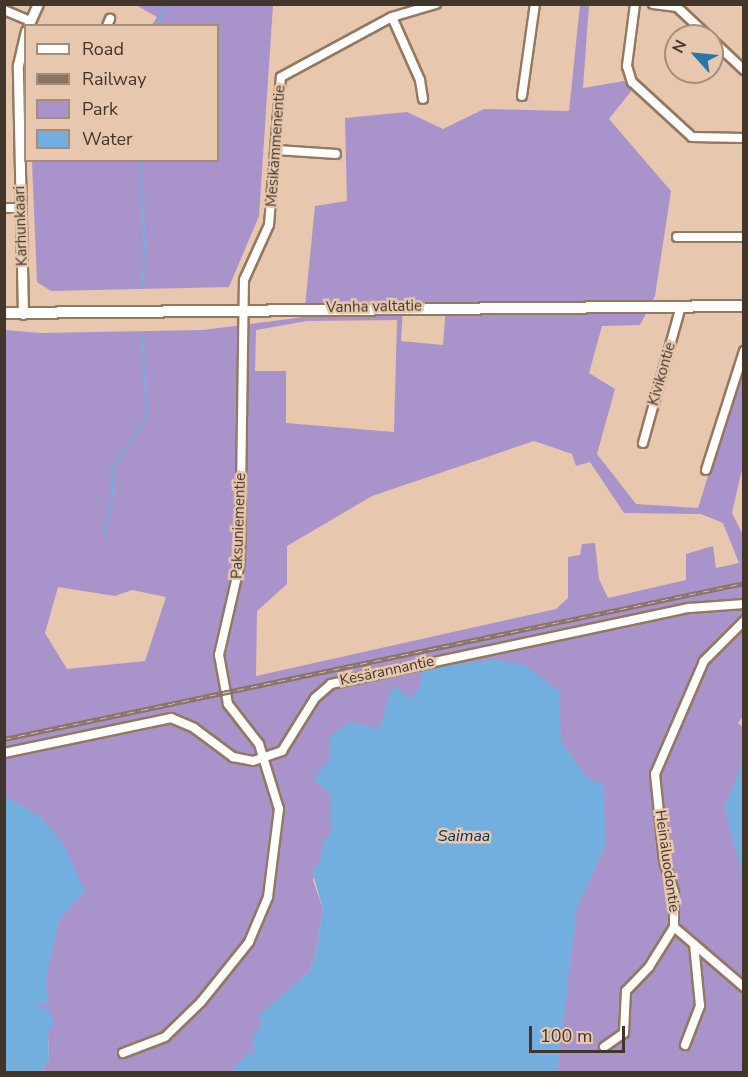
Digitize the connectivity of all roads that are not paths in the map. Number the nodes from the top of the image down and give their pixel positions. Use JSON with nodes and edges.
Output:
{"nodes":[{"id":1,"x":38,"y":4,"type":"edge"},
{"id":2,"x":436,"y":4,"type":"edge"},
{"id":3,"x":535,"y":4,"type":"edge"},
{"id":4,"x":635,"y":4,"type":"edge"},
{"id":5,"x":653,"y":4,"type":"edge"},
{"id":6,"x":4,"y":10,"type":"edge"},
{"id":7,"x":392,"y":17,"type":"junction"},
{"id":8,"x":29,"y":23,"type":"edge"},
{"id":9,"x":695,"y":24,"type":"edge"},
{"id":10,"x":24,"y":48,"type":"edge"},
{"id":11,"x":724,"y":51,"type":"edge"},
{"id":12,"x":22,"y":64,"type":"edge"},
{"id":13,"x":744,"y":70,"type":"edge"},
{"id":14,"x":522,"y":96,"type":"dead end"},
{"id":15,"x":423,"y":99,"type":"dead end"},
{"id":16,"x":744,"y":138,"type":"edge"},
{"id":17,"x":277,"y":150,"type":"junction"},
{"id":18,"x":336,"y":154,"type":"dead end"},
{"id":19,"x":20,"y":207,"type":"junction"},
{"id":20,"x":4,"y":208,"type":"edge"},
{"id":21,"x":677,"y":237,"type":"dead end"},
{"id":22,"x":744,"y":237,"type":"edge"},
{"id":23,"x":681,"y":306,"type":"junction"},
{"id":24,"x":744,"y":306,"type":"edge"},
{"id":25,"x":244,"y":310,"type":"junction"},
{"id":26,"x":4,"y":313,"type":"edge"},
{"id":27,"x":24,"y":314,"type":"junction"},
{"id":28,"x":744,"y":351,"type":"edge"},
{"id":29,"x":643,"y":443,"type":"dead end"},
{"id":30,"x":706,"y":470,"type":"dead end"},
{"id":31,"x":744,"y":604,"type":"edge"},
{"id":32,"x":744,"y":621,"type":"edge"},
{"id":33,"x":4,"y":753,"type":"edge"},
{"id":34,"x":265,"y":759,"type":"junction"},
{"id":35,"x":674,"y":927,"type":"junction"},
{"id":36,"x":694,"y":944,"type":"junction"},
{"id":37,"x":744,"y":987,"type":"edge"},
{"id":38,"x":685,"y":1045,"type":"dead end"},
{"id":39,"x":604,"y":1047,"type":"dead end"},
{"id":40,"x":123,"y":1053,"type":"dead end"}],
"edges":[{"from":1,"to":8,"type":"street"},
{"from":2,"to":7,"type":"street","name":"Mesikämmenentie"},
{"from":3,"to":14,"type":"street"},
{"from":4,"to":16,"type":"street"},
{"from":5,"to":9,"type":"street"},
{"from":6,"to":8,"type":"street"},
{"from":7,"to":15,"type":"street"},
{"from":7,"to":17,"type":"street","name":"Mesikämmenentie"},
{"from":10,"to":12,"type":"street","name":"Karhunkaari"},
{"from":11,"to":13,"type":"street"},
{"from":12,"to":19,"type":"street","name":"Karhunkaari"},
{"from":17,"to":18,"type":"street"},
{"from":17,"to":25,"type":"street","name":"Mesikämmenentie"},
{"from":19,"to":20,"type":"street"},
{"from":19,"to":27,"type":"street","name":"Karhunkaari"},
{"from":21,"to":22,"type":"street"},
{"from":23,"to":24,"type":"main road","name":"Vanha valtatie"},
{"from":23,"to":25,"type":"main road","name":"Vanha valtatie"},
{"from":23,"to":29,"type":"street","name":"Kivikontie"},
{"from":25,"to":27,"type":"main road","name":"Vanha valtatie"},
{"from":25,"to":34,"type":"street","name":"Paksuniementie"},
{"from":26,"to":27,"type":"main road","name":"Vanha valtatie"},
{"from":28,"to":30,"type":"street"},
{"from":31,"to":34,"type":"street","name":"Kesärannantie"},
{"from":32,"to":35,"type":"street","name":"Heinäluodontie"},
{"from":33,"to":34,"type":"street"},
{"from":34,"to":40,"type":"street","name":"Paksuniementie"},
{"from":35,"to":36,"type":"street","name":"Heinäluodontie"},
{"from":35,"to":39,"type":"street"},
{"from":36,"to":37,"type":"street","name":"Heinäluodontie"},
{"from":36,"to":38,"type":"street"}]}
